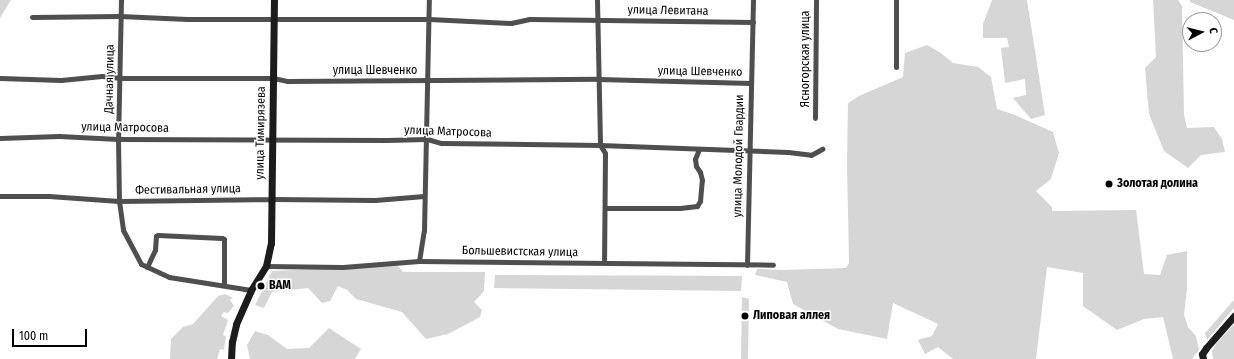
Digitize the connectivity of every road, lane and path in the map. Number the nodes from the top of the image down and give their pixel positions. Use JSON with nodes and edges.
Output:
{"nodes":[{"id":1,"x":121,"y":0,"type":"edge"},
{"id":2,"x":274,"y":0,"type":"edge"},
{"id":3,"x":429,"y":0,"type":"edge"},
{"id":4,"x":597,"y":0,"type":"edge"},
{"id":5,"x":754,"y":0,"type":"edge"},
{"id":6,"x":816,"y":0,"type":"edge"},
{"id":7,"x":896,"y":0,"type":"edge"},
{"id":8,"x":120,"y":16,"type":"junction"},
{"id":9,"x":32,"y":17,"type":"dead end"},
{"id":10,"x":273,"y":18,"type":"junction"},
{"id":11,"x":429,"y":19,"type":"junction"},
{"id":12,"x":597,"y":20,"type":"junction"},
{"id":13,"x":753,"y":22,"type":"junction"},
{"id":14,"x":896,"y":67,"type":"dead end"},
{"id":15,"x":0,"y":78,"type":"edge"},
{"id":16,"x":120,"y":78,"type":"junction"},
{"id":17,"x":273,"y":78,"type":"junction"},
{"id":18,"x":598,"y":80,"type":"junction"},
{"id":19,"x":427,"y":81,"type":"junction"},
{"id":20,"x":751,"y":83,"type":"junction"},
{"id":21,"x":815,"y":118,"type":"dead end"},
{"id":22,"x":0,"y":138,"type":"edge"},
{"id":23,"x":118,"y":138,"type":"junction"},
{"id":24,"x":272,"y":139,"type":"junction"},
{"id":25,"x":427,"y":139,"type":"junction"},
{"id":26,"x":600,"y":145,"type":"junction"},
{"id":27,"x":699,"y":149,"type":"junction"},
{"id":28,"x":822,"y":149,"type":"dead end"},
{"id":29,"x":750,"y":150,"type":"junction"},
{"id":30,"x":0,"y":196,"type":"edge"},
{"id":31,"x":424,"y":196,"type":"junction"},
{"id":32,"x":272,"y":199,"type":"junction"},
{"id":33,"x":119,"y":201,"type":"junction"},
{"id":34,"x":605,"y":208,"type":"junction"},
{"id":35,"x":419,"y":261,"type":"junction"},
{"id":36,"x":604,"y":263,"type":"junction"},
{"id":37,"x":747,"y":265,"type":"junction"},
{"id":38,"x":773,"y":265,"type":"dead end"},
{"id":39,"x":266,"y":266,"type":"junction"},
{"id":40,"x":147,"y":267,"type":"junction"},
{"id":41,"x":224,"y":285,"type":"junction"},
{"id":42,"x":251,"y":290,"type":"junction"},
{"id":43,"x":1234,"y":316,"type":"edge"},
{"id":44,"x":231,"y":359,"type":"edge"},
{"id":45,"x":1203,"y":359,"type":"edge"}],
"edges":[{"from":1,"to":8,"type":"street","name":"Дачная улица"},
{"from":2,"to":10,"type":"street","name":"улица Тимирязева"},
{"from":3,"to":11,"type":"street"},
{"from":4,"to":12,"type":"street"},
{"from":5,"to":13,"type":"street","name":"улица Молодой Гвардии"},
{"from":6,"to":21,"type":"street","name":"Ясногорская улица"},
{"from":7,"to":14,"type":"street"},
{"from":8,"to":9,"type":"street","name":"улица Левитана"},
{"from":8,"to":10,"type":"street","name":"улица Левитана"},
{"from":8,"to":16,"type":"street","name":"Дачная улица"},
{"from":10,"to":11,"type":"street","name":"улица Левитана"},
{"from":10,"to":17,"type":"street","name":"улица Тимирязева"},
{"from":11,"to":12,"type":"street","name":"улица Левитана"},
{"from":11,"to":19,"type":"street"},
{"from":12,"to":13,"type":"street","name":"улица Левитана"},
{"from":12,"to":18,"type":"street"},
{"from":13,"to":20,"type":"street","name":"улица Молодой Гвардии"},
{"from":15,"to":16,"type":"street","name":"улица Шевченко"},
{"from":16,"to":17,"type":"street","name":"улица Шевченко"},
{"from":16,"to":23,"type":"street","name":"Дачная улица"},
{"from":17,"to":19,"type":"street","name":"улица Шевченко"},
{"from":17,"to":24,"type":"street","name":"улица Тимирязева"},
{"from":18,"to":19,"type":"street","name":"улица Шевченко"},
{"from":18,"to":20,"type":"street","name":"улица Шевченко"},
{"from":18,"to":26,"type":"street"},
{"from":19,"to":25,"type":"street"},
{"from":20,"to":29,"type":"street","name":"улица Молодой Гвардии"},
{"from":22,"to":23,"type":"street","name":"улица Матросова"},
{"from":23,"to":24,"type":"street","name":"улица Матросова"},
{"from":23,"to":33,"type":"street","name":"Дачная улица"},
{"from":24,"to":25,"type":"street","name":"улица Матросова"},
{"from":24,"to":32,"type":"street","name":"улица Тимирязева"},
{"from":25,"to":26,"type":"street","name":"улица Матросова"},
{"from":25,"to":31,"type":"street"},
{"from":26,"to":27,"type":"street","name":"улица Матросова"},
{"from":26,"to":34,"type":"street"},
{"from":27,"to":29,"type":"street","name":"улица Матросова"},
{"from":27,"to":34,"type":"street"},
{"from":28,"to":29,"type":"street","name":"улица Матросова"},
{"from":29,"to":37,"type":"street","name":"улица Молодой Гвардии"},
{"from":30,"to":33,"type":"street","name":"Фестивальная улица"},
{"from":31,"to":32,"type":"street","name":"Фестивальная улица"},
{"from":31,"to":35,"type":"street"},
{"from":32,"to":33,"type":"street","name":"Фестивальная улица"},
{"from":32,"to":39,"type":"street","name":"улица Тимирязева"},
{"from":33,"to":40,"type":"street","name":"Дачная улица"},
{"from":34,"to":36,"type":"street"},
{"from":35,"to":36,"type":"street","name":"Большевистская улица"},
{"from":35,"to":39,"type":"street","name":"Большевистская улица"},
{"from":36,"to":37,"type":"street","name":"Большевистская улица"},
{"from":37,"to":38,"type":"street","name":"Большевистская улица"},
{"from":39,"to":42,"type":"street","name":"улица Тимирязева"},
{"from":40,"to":41,"type":"street"},
{"from":40,"to":41,"type":"street"},
{"from":41,"to":42,"type":"street"},
{"from":42,"to":44,"type":"street","name":"улица Тимирязева"},
{"from":43,"to":45,"type":"street"}]}
